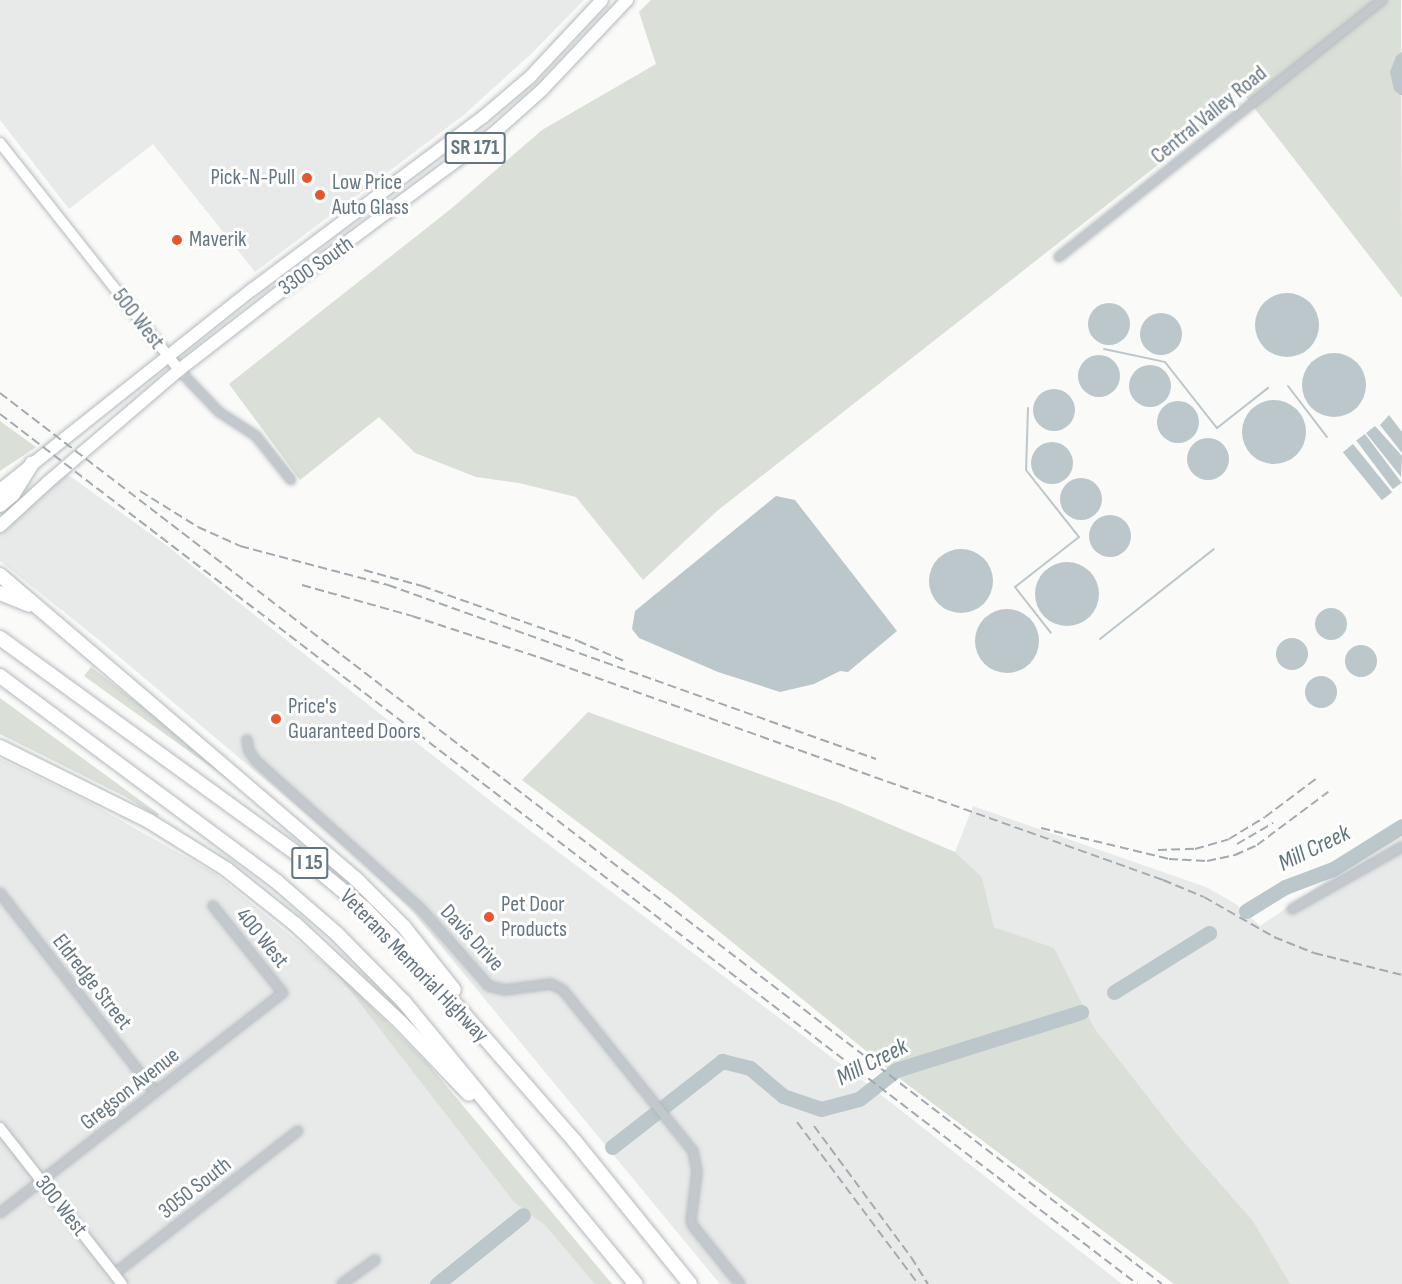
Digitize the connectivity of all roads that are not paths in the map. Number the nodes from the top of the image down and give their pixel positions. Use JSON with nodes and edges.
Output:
{"nodes":[{"id":1,"x":602,"y":0,"type":"edge"},
{"id":2,"x":627,"y":0,"type":"edge"},
{"id":3,"x":1382,"y":0,"type":"edge"},
{"id":4,"x":0,"y":143,"type":"edge"},
{"id":5,"x":1059,"y":257,"type":"dead end"},
{"id":6,"x":168,"y":357,"type":"junction"},
{"id":7,"x":179,"y":370,"type":"junction"},
{"id":8,"x":32,"y":464,"type":"junction"},
{"id":9,"x":291,"y":480,"type":"dead end"},
{"id":10,"x":0,"y":490,"type":"edge"},
{"id":11,"x":0,"y":505,"type":"edge"},
{"id":12,"x":0,"y":526,"type":"edge"},
{"id":13,"x":0,"y":575,"type":"edge"},
{"id":14,"x":0,"y":593,"type":"edge"},
{"id":15,"x":39,"y":610,"type":"junction"},
{"id":16,"x":0,"y":638,"type":"edge"},
{"id":17,"x":0,"y":676,"type":"edge"},
{"id":18,"x":247,"y":740,"type":"dead end"},
{"id":19,"x":0,"y":747,"type":"edge"},
{"id":20,"x":1402,"y":847,"type":"edge"},
{"id":21,"x":0,"y":893,"type":"edge"},
{"id":22,"x":213,"y":906,"type":"dead end"},
{"id":23,"x":1292,"y":909,"type":"dead end"},
{"id":24,"x":283,"y":993,"type":"joint"},
{"id":25,"x":155,"y":1092,"type":"junction"},
{"id":26,"x":0,"y":1128,"type":"edge"},
{"id":27,"x":298,"y":1131,"type":"dead end"},
{"id":28,"x":573,"y":1139,"type":"junction"},
{"id":29,"x":541,"y":1169,"type":"junction"},
{"id":30,"x":41,"y":1180,"type":"junction"},
{"id":31,"x":0,"y":1213,"type":"edge"},
{"id":32,"x":375,"y":1260,"type":"dead end"},
{"id":33,"x":114,"y":1274,"type":"junction"},
{"id":34,"x":122,"y":1284,"type":"edge"},
{"id":35,"x":342,"y":1284,"type":"edge"},
{"id":36,"x":636,"y":1284,"type":"edge"},
{"id":37,"x":690,"y":1284,"type":"edge"},
{"id":38,"x":740,"y":1284,"type":"edge"}],
"edges":[{"from":1,"to":6,"type":"main road","name":"3300 South","number":"SR 171"},
{"from":2,"to":7,"type":"main road","name":"3300 South","number":"SR 171"},
{"from":3,"to":5,"type":"street","name":"Central Valley Road"},
{"from":4,"to":6,"type":"main road","name":"500 West"},
{"from":6,"to":7,"type":"main road","name":"500 West"},
{"from":6,"to":8,"type":"main road","name":"3300 South","number":"SR 171"},
{"from":7,"to":9,"type":"street","name":"500 West"},
{"from":7,"to":12,"type":"main road","name":"3300 South","number":"SR 171"},
{"from":8,"to":10,"type":"main road","name":"3300 South","number":"SR 171"},
{"from":8,"to":11,"type":"highway"},
{"from":13,"to":15,"type":"highway"},
{"from":14,"to":15,"type":"highway"},
{"from":15,"to":28,"type":"highway"},
{"from":16,"to":28,"type":"highway","name":"Veterans Memorial Highway","number":"I 15"},
{"from":17,"to":29,"type":"highway","name":"Veterans Memorial Highway","number":"I 15"},
{"from":18,"to":38,"type":"street","name":"Davis Drive"},
{"from":19,"to":29,"type":"highway"},
{"from":20,"to":23,"type":"street"},
{"from":21,"to":25,"type":"street","name":"Eldredge Street"},
{"from":22,"to":24,"type":"street","name":"400 West"},
{"from":24,"to":25,"type":"street","name":"Gregson Avenue"},
{"from":25,"to":30,"type":"street","name":"Gregson Avenue"},
{"from":26,"to":30,"type":"main road","name":"300 West"},
{"from":27,"to":33,"type":"street","name":"3050 South"},
{"from":28,"to":37,"type":"highway","name":"Veterans Memorial Highway","number":"I 15"},
{"from":29,"to":36,"type":"highway","name":"Veterans Memorial Highway","number":"I 15"},
{"from":30,"to":31,"type":"street","name":"Gregson Avenue"},
{"from":30,"to":33,"type":"main road","name":"300 West"},
{"from":32,"to":35,"type":"street"},
{"from":33,"to":34,"type":"main road","name":"300 West"}]}
